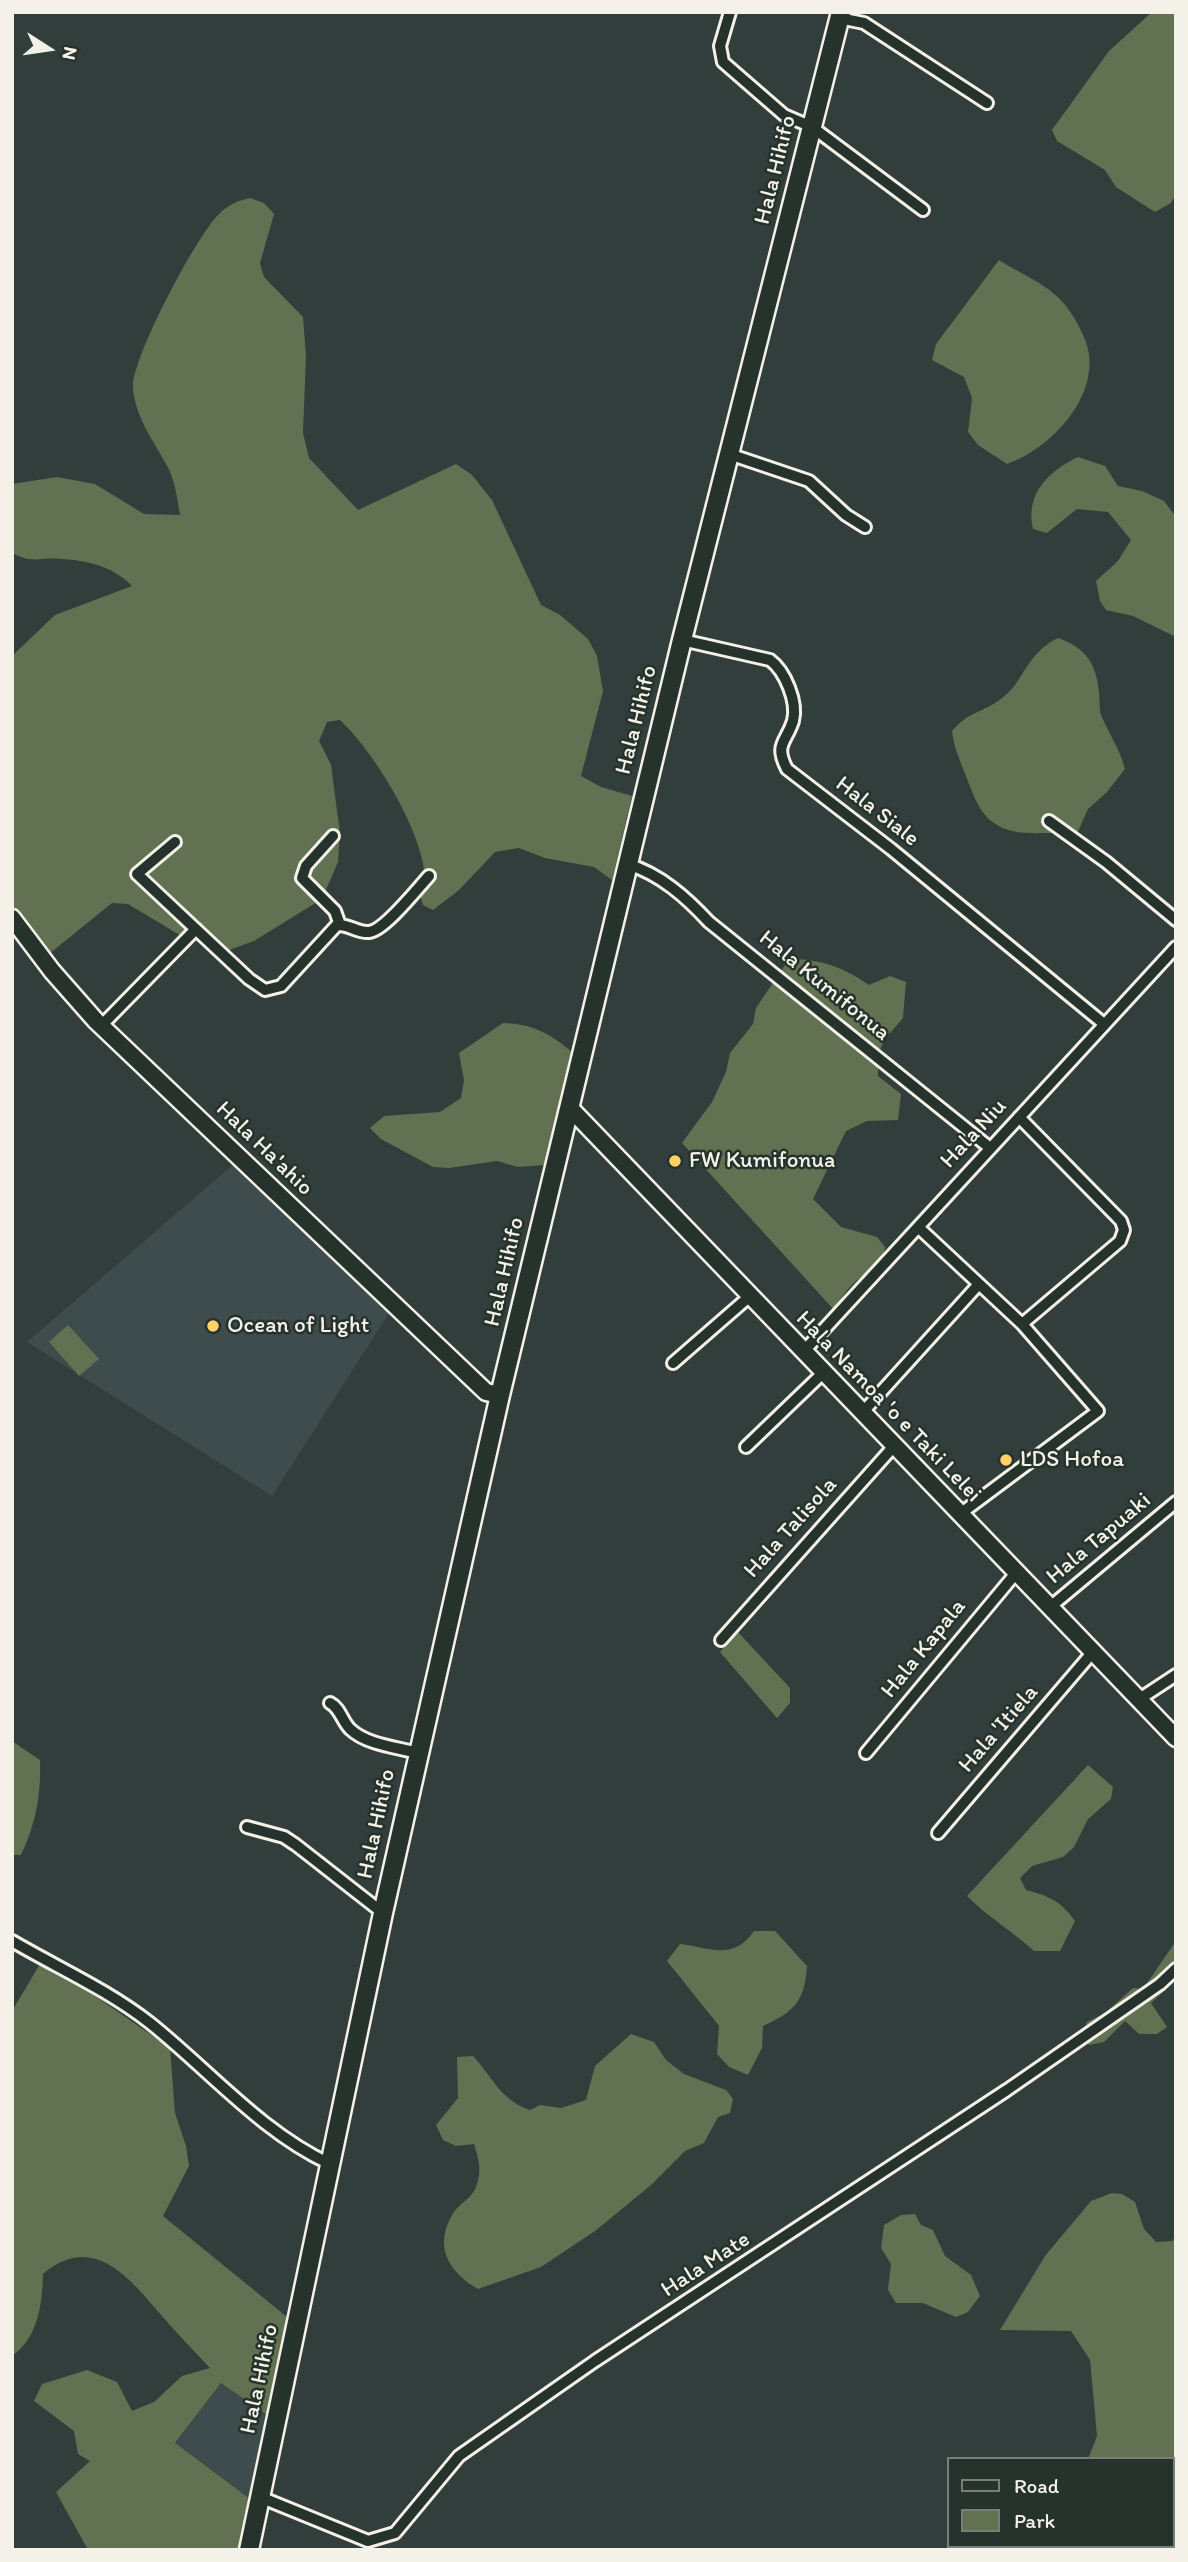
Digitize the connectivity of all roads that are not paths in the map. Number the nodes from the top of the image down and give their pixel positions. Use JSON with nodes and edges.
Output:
{"nodes":[{"id":1,"x":730,"y":12,"type":"edge"},
{"id":2,"x":840,"y":15,"type":"edge"},
{"id":3,"x":987,"y":103,"type":"dead end"},
{"id":4,"x":812,"y":127,"type":"junction"},
{"id":5,"x":923,"y":209,"type":"dead end"},
{"id":6,"x":729,"y":454,"type":"junction"},
{"id":7,"x":866,"y":527,"type":"dead end"},
{"id":8,"x":682,"y":640,"type":"junction"},
{"id":9,"x":1049,"y":821,"type":"dead end"},
{"id":10,"x":333,"y":836,"type":"dead end"},
{"id":11,"x":175,"y":842,"type":"dead end"},
{"id":12,"x":627,"y":864,"type":"junction"},
{"id":13,"x":429,"y":876,"type":"dead end"},
{"id":14,"x":12,"y":918,"type":"edge"},
{"id":15,"x":1176,"y":920,"type":"edge"},
{"id":16,"x":340,"y":925,"type":"junction"},
{"id":17,"x":196,"y":929,"type":"junction"},
{"id":18,"x":1176,"y":947,"type":"edge"},
{"id":19,"x":1104,"y":1024,"type":"junction"},
{"id":20,"x":101,"y":1026,"type":"junction"},
{"id":21,"x":569,"y":1107,"type":"junction"},
{"id":22,"x":1018,"y":1117,"type":"junction"},
{"id":23,"x":990,"y":1148,"type":"junction"},
{"id":24,"x":918,"y":1227,"type":"junction"},
{"id":25,"x":979,"y":1284,"type":"junction"},
{"id":26,"x":750,"y":1296,"type":"junction"},
{"id":27,"x":1022,"y":1324,"type":"junction"},
{"id":28,"x":804,"y":1351,"type":"junction"},
{"id":29,"x":673,"y":1363,"type":"dead end"},
{"id":30,"x":824,"y":1372,"type":"junction"},
{"id":31,"x":500,"y":1395,"type":"junction"},
{"id":32,"x":862,"y":1413,"type":"junction"},
{"id":33,"x":894,"y":1446,"type":"junction"},
{"id":34,"x":746,"y":1447,"type":"dead end"},
{"id":35,"x":1176,"y":1502,"type":"edge"},
{"id":36,"x":960,"y":1514,"type":"junction"},
{"id":37,"x":1016,"y":1573,"type":"junction"},
{"id":38,"x":1049,"y":1608,"type":"junction"},
{"id":39,"x":721,"y":1640,"type":"dead end"},
{"id":40,"x":1092,"y":1653,"type":"junction"},
{"id":41,"x":1176,"y":1675,"type":"edge"},
{"id":42,"x":1138,"y":1700,"type":"junction"},
{"id":43,"x":330,"y":1703,"type":"dead end"},
{"id":44,"x":1176,"y":1738,"type":"edge"},
{"id":45,"x":418,"y":1753,"type":"junction"},
{"id":46,"x":866,"y":1753,"type":"dead end"},
{"id":47,"x":247,"y":1827,"type":"dead end"},
{"id":48,"x":937,"y":1833,"type":"dead end"},
{"id":49,"x":383,"y":1913,"type":"junction"},
{"id":50,"x":12,"y":1941,"type":"edge"},
{"id":51,"x":1176,"y":1969,"type":"edge"},
{"id":52,"x":330,"y":2164,"type":"junction"},
{"id":53,"x":260,"y":2497,"type":"junction"},
{"id":54,"x":249,"y":2550,"type":"edge"}],
"edges":[{"from":1,"to":4,"type":"street"},
{"from":2,"to":3,"type":"street"},
{"from":2,"to":4,"type":"main road","name":"Hala Hihifo"},
{"from":4,"to":5,"type":"street"},
{"from":4,"to":6,"type":"main road","name":"Hala Hihifo"},
{"from":6,"to":7,"type":"street"},
{"from":6,"to":8,"type":"main road","name":"Hala Hihifo"},
{"from":8,"to":12,"type":"main road","name":"Hala Hihifo"},
{"from":8,"to":19,"type":"street","name":"Hala Siale"},
{"from":9,"to":15,"type":"street"},
{"from":10,"to":16,"type":"street"},
{"from":11,"to":17,"type":"street"},
{"from":12,"to":21,"type":"main road","name":"Hala Hihifo"},
{"from":12,"to":23,"type":"street","name":"Hala Kumifonua"},
{"from":13,"to":16,"type":"street"},
{"from":14,"to":20,"type":"street","name":"Hala Ha'ahio"},
{"from":16,"to":17,"type":"street"},
{"from":17,"to":20,"type":"street"},
{"from":18,"to":19,"type":"street","name":"Hala Niu"},
{"from":19,"to":22,"type":"street","name":"Hala Niu"},
{"from":20,"to":31,"type":"street","name":"Hala Ha'ahio"},
{"from":21,"to":26,"type":"street","name":"Hala Namoa 'o e Taki Lelei"},
{"from":21,"to":31,"type":"main road","name":"Hala Hihifo"},
{"from":22,"to":23,"type":"street","name":"Hala Niu"},
{"from":22,"to":27,"type":"street"},
{"from":23,"to":24,"type":"street","name":"Hala Niu"},
{"from":24,"to":25,"type":"street"},
{"from":24,"to":28,"type":"street","name":"Hala Niu"},
{"from":25,"to":27,"type":"street"},
{"from":25,"to":32,"type":"street"},
{"from":26,"to":28,"type":"street","name":"Hala Namoa 'o e Taki Lelei"},
{"from":26,"to":29,"type":"street"},
{"from":27,"to":36,"type":"street"},
{"from":28,"to":30,"type":"street","name":"Hala Namoa 'o e Taki Lelei"},
{"from":30,"to":32,"type":"street","name":"Hala Namoa 'o e Taki Lelei"},
{"from":30,"to":34,"type":"street"},
{"from":31,"to":45,"type":"main road","name":"Hala Hihifo"},
{"from":32,"to":33,"type":"street","name":"Hala Namoa 'o e Taki Lelei"},
{"from":33,"to":36,"type":"street","name":"Hala Namoa 'o e Taki Lelei"},
{"from":33,"to":39,"type":"street","name":"Hala Talisola"},
{"from":35,"to":38,"type":"street","name":"Hala Tapuaki"},
{"from":36,"to":37,"type":"street","name":"Hala Namoa 'o e Taki Lelei"},
{"from":37,"to":38,"type":"street","name":"Hala Namoa 'o e Taki Lelei"},
{"from":37,"to":46,"type":"street","name":"Hala Kapala"},
{"from":38,"to":40,"type":"street","name":"Hala Namoa 'o e Taki Lelei"},
{"from":40,"to":42,"type":"street","name":"Hala Namoa 'o e Taki Lelei"},
{"from":40,"to":48,"type":"street","name":"Hala 'Itiela"},
{"from":41,"to":42,"type":"street"},
{"from":42,"to":44,"type":"street","name":"Hala Namoa 'o e Taki Lelei"},
{"from":43,"to":45,"type":"street"},
{"from":45,"to":49,"type":"main road","name":"Hala Hihifo"},
{"from":47,"to":49,"type":"street"},
{"from":49,"to":52,"type":"main road","name":"Hala Hihifo"},
{"from":50,"to":52,"type":"street"},
{"from":51,"to":53,"type":"street","name":"Hala Mate"},
{"from":52,"to":53,"type":"main road","name":"Hala Hihifo"},
{"from":53,"to":54,"type":"main road","name":"Hala Hihifo"}]}
